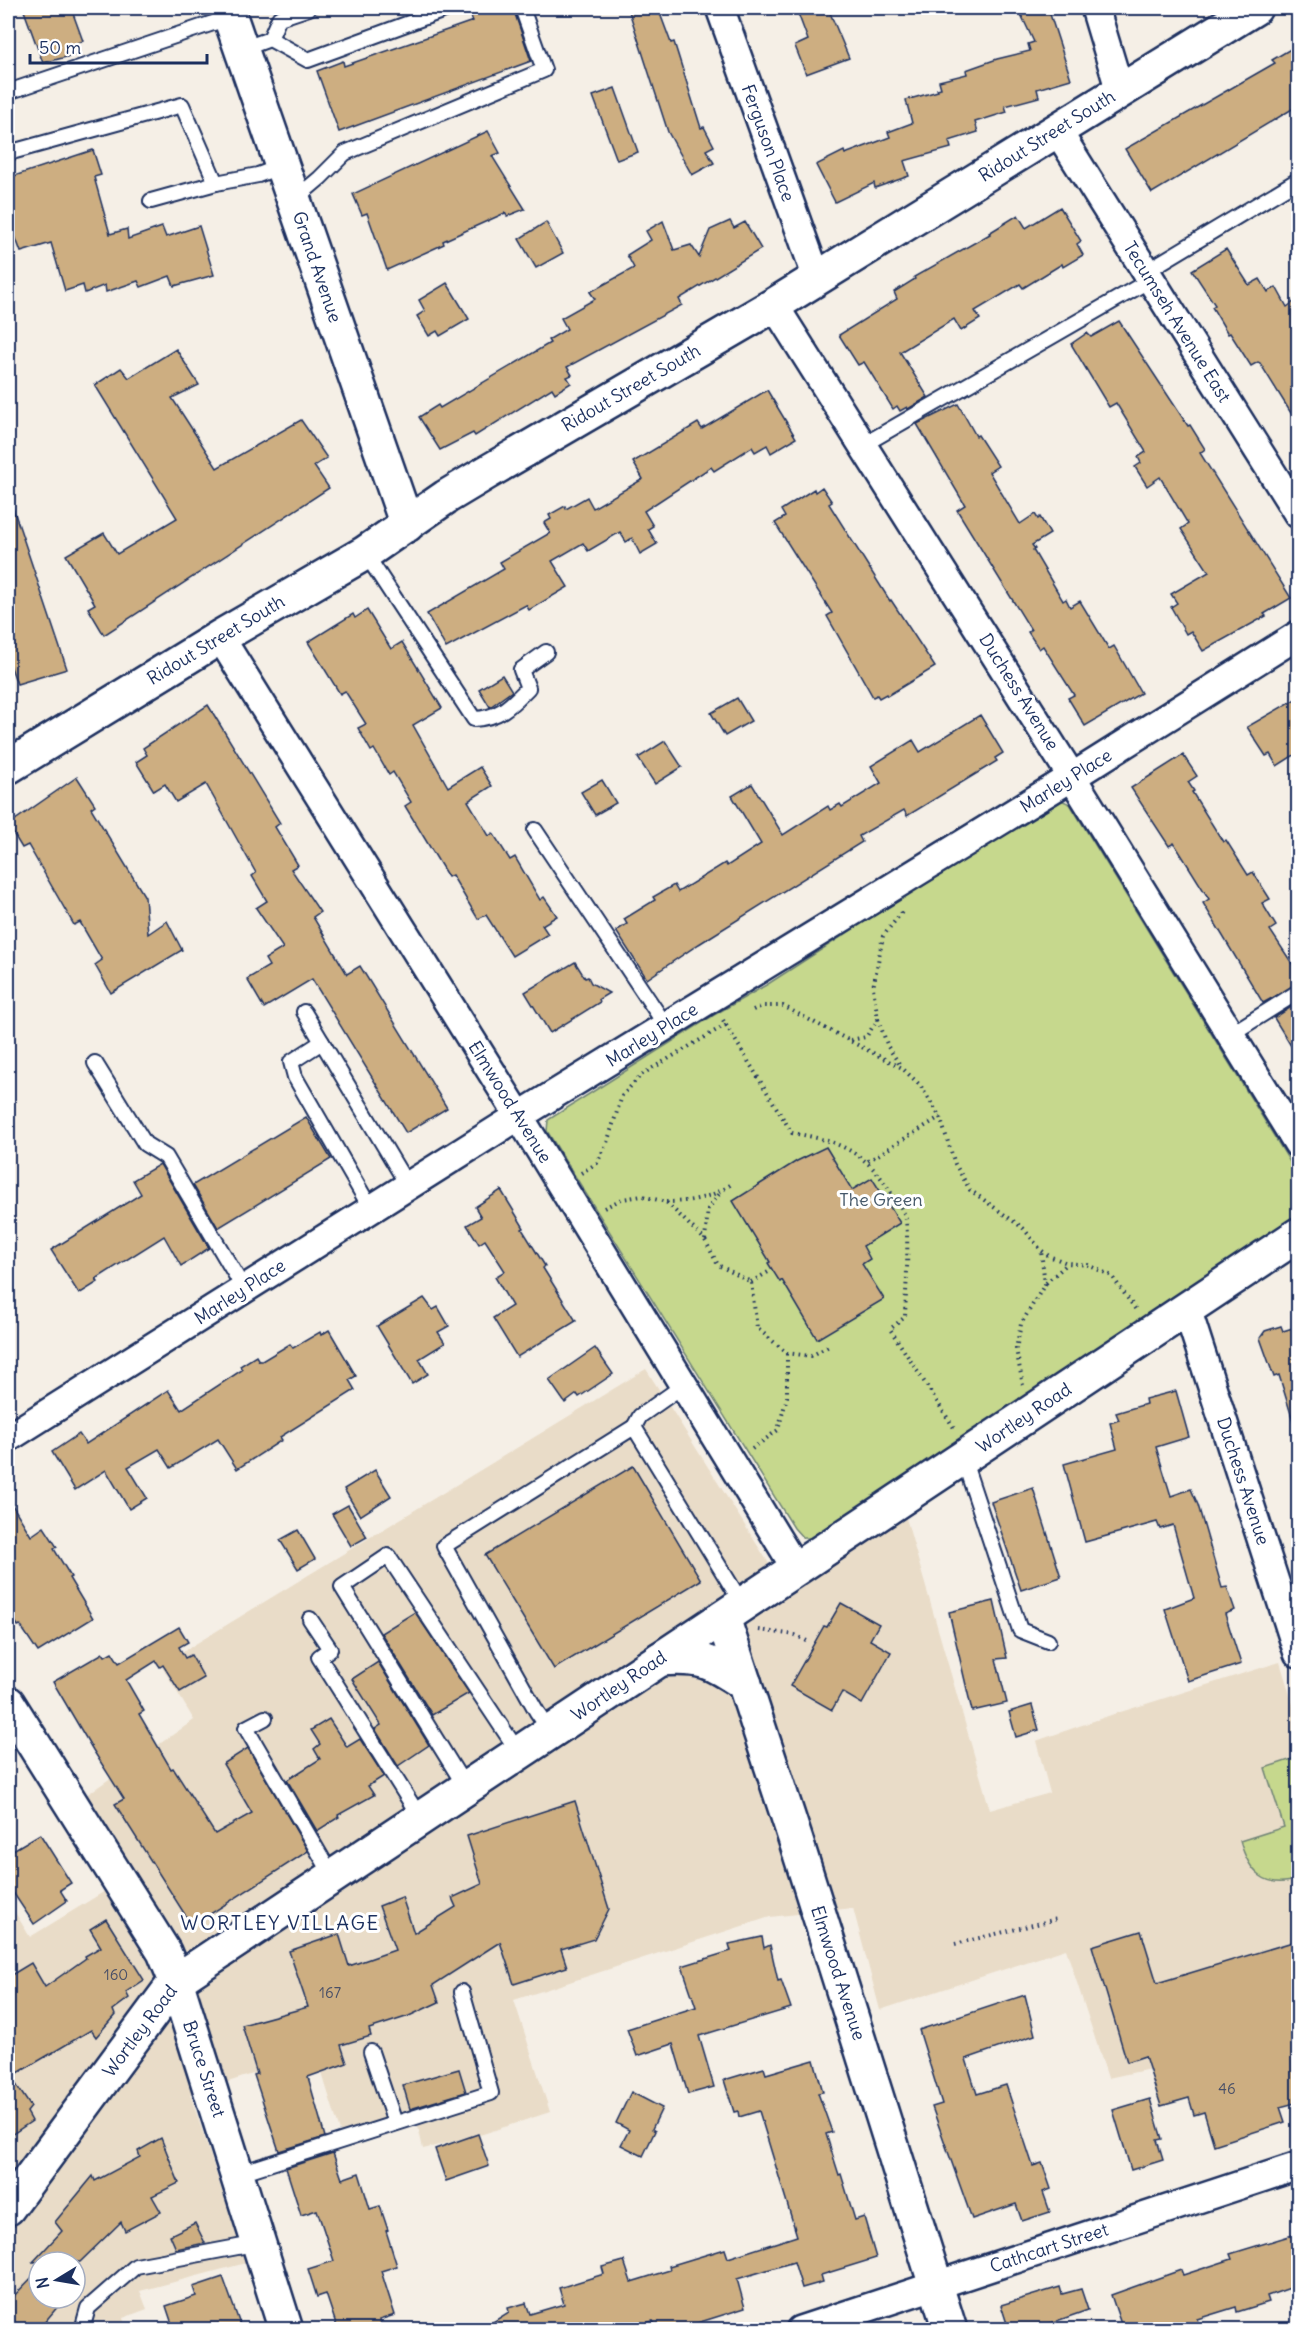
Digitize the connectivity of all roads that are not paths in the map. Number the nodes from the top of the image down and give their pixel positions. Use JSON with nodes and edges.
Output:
{"nodes":[{"id":1,"x":309,"y":8,"type":"edge"},
{"id":2,"x":450,"y":8,"type":"edge"},
{"id":3,"x":522,"y":8,"type":"edge"},
{"id":4,"x":720,"y":8,"type":"edge"},
{"id":5,"x":1095,"y":8,"type":"edge"},
{"id":6,"x":1255,"y":8,"type":"edge"},
{"id":7,"x":229,"y":12,"type":"edge"},
{"id":8,"x":256,"y":44,"type":"junction"},
{"id":9,"x":1120,"y":91,"type":"junction"},
{"id":10,"x":8,"y":92,"type":"edge"},
{"id":11,"x":1057,"y":130,"type":"junction"},
{"id":12,"x":8,"y":153,"type":"edge"},
{"id":13,"x":282,"y":166,"type":"junction"},
{"id":14,"x":1299,"y":180,"type":"edge"},
{"id":15,"x":216,"y":183,"type":"junction"},
{"id":16,"x":294,"y":200,"type":"junction"},
{"id":17,"x":151,"y":201,"type":"dead end"},
{"id":18,"x":1148,"y":276,"type":"junction"},
{"id":19,"x":817,"y":278,"type":"junction"},
{"id":20,"x":774,"y":305,"type":"junction"},
{"id":21,"x":863,"y":445,"type":"junction"},
{"id":22,"x":1299,"y":514,"type":"edge"},
{"id":23,"x":407,"y":525,"type":"junction"},
{"id":24,"x":365,"y":553,"type":"junction"},
{"id":25,"x":1299,"y":635,"type":"edge"},
{"id":26,"x":219,"y":637,"type":"junction"},
{"id":27,"x":546,"y":652,"type":"dead end"},
{"id":28,"x":8,"y":767,"type":"edge"},
{"id":29,"x":1072,"y":777,"type":"junction"},
{"id":30,"x":535,"y":830,"type":"dead end"},
{"id":31,"x":1299,"y":992,"type":"edge"},
{"id":32,"x":304,"y":1012,"type":"dead end"},
{"id":33,"x":666,"y":1026,"type":"junction"},
{"id":34,"x":1231,"y":1034,"type":"junction"},
{"id":35,"x":322,"y":1042,"type":"junction"},
{"id":36,"x":95,"y":1063,"type":"dead end"},
{"id":37,"x":519,"y":1116,"type":"junction"},
{"id":38,"x":1299,"y":1144,"type":"edge"},
{"id":39,"x":408,"y":1186,"type":"junction"},
{"id":40,"x":371,"y":1209,"type":"junction"},
{"id":41,"x":1299,"y":1235,"type":"edge"},
{"id":42,"x":244,"y":1289,"type":"junction"},
{"id":43,"x":1187,"y":1309,"type":"junction"},
{"id":44,"x":684,"y":1385,"type":"junction"},
{"id":45,"x":634,"y":1427,"type":"junction"},
{"id":46,"x":8,"y":1438,"type":"edge"},
{"id":47,"x":967,"y":1456,"type":"junction"},
{"id":48,"x":796,"y":1569,"type":"junction"},
{"id":49,"x":742,"y":1618,"type":"junction"},
{"id":50,"x":310,"y":1619,"type":"dead end"},
{"id":51,"x":1048,"y":1641,"type":"dead end"},
{"id":52,"x":1299,"y":1653,"type":"edge"},
{"id":53,"x":660,"y":1659,"type":"junction"},
{"id":54,"x":745,"y":1684,"type":"junction"},
{"id":55,"x":8,"y":1703,"type":"edge"},
{"id":56,"x":265,"y":1718,"type":"dead end"},
{"id":57,"x":551,"y":1732,"type":"junction"},
{"id":58,"x":519,"y":1754,"type":"junction"},
{"id":59,"x":466,"y":1788,"type":"junction"},
{"id":60,"x":421,"y":1819,"type":"junction"},
{"id":61,"x":333,"y":1877,"type":"junction"},
{"id":62,"x":176,"y":1982,"type":"junction"},
{"id":63,"x":462,"y":1992,"type":"dead end"},
{"id":64,"x":370,"y":2052,"type":"dead end"},
{"id":65,"x":395,"y":2123,"type":"junction"},
{"id":66,"x":1299,"y":2166,"type":"edge"},
{"id":67,"x":237,"y":2174,"type":"junction"},
{"id":68,"x":8,"y":2208,"type":"edge"},
{"id":69,"x":259,"y":2243,"type":"junction"},
{"id":70,"x":936,"y":2286,"type":"junction"},
{"id":71,"x":82,"y":2330,"type":"edge"},
{"id":72,"x":286,"y":2330,"type":"edge"},
{"id":73,"x":800,"y":2330,"type":"edge"},
{"id":74,"x":950,"y":2330,"type":"edge"}],
"edges":[{"from":1,"to":8,"type":"lane"},
{"from":2,"to":8,"type":"lane"},
{"from":3,"to":16,"type":"lane"},
{"from":4,"to":19,"type":"street","name":"Ferguson Place"},
{"from":5,"to":9,"type":"street"},
{"from":6,"to":9,"type":"street","name":"Ridout Street South"},
{"from":7,"to":8,"type":"street","name":"Grand Avenue"},
{"from":7,"to":10,"type":"lane"},
{"from":8,"to":13,"type":"street","name":"Grand Avenue"},
{"from":9,"to":11,"type":"street","name":"Ridout Street South"},
{"from":11,"to":18,"type":"street","name":"Tecumseh Avenue East"},
{"from":11,"to":19,"type":"street","name":"Ridout Street South"},
{"from":12,"to":15,"type":"lane"},
{"from":13,"to":15,"type":"lane"},
{"from":13,"to":16,"type":"street","name":"Grand Avenue"},
{"from":14,"to":18,"type":"lane"},
{"from":15,"to":17,"type":"lane"},
{"from":16,"to":23,"type":"street","name":"Grand Avenue"},
{"from":18,"to":21,"type":"lane"},
{"from":18,"to":22,"type":"street","name":"Tecumseh Avenue East"},
{"from":19,"to":20,"type":"street","name":"Ridout Street South"},
{"from":20,"to":21,"type":"street","name":"Duchess Avenue"},
{"from":20,"to":23,"type":"street","name":"Ridout Street South"},
{"from":21,"to":29,"type":"street","name":"Duchess Avenue"},
{"from":23,"to":24,"type":"street","name":"Ridout Street South"},
{"from":24,"to":26,"type":"street","name":"Ridout Street South"},
{"from":24,"to":27,"type":"lane"},
{"from":25,"to":29,"type":"street","name":"Marley Place"},
{"from":26,"to":28,"type":"street","name":"Ridout Street South"},
{"from":26,"to":37,"type":"street","name":"Elmwood Avenue"},
{"from":29,"to":33,"type":"street","name":"Marley Place"},
{"from":29,"to":34,"type":"street","name":"Duchess Avenue"},
{"from":30,"to":33,"type":"lane"},
{"from":31,"to":34,"type":"lane"},
{"from":32,"to":35,"type":"lane"},
{"from":33,"to":37,"type":"street","name":"Marley Place"},
{"from":34,"to":38,"type":"street","name":"Duchess Avenue"},
{"from":35,"to":39,"type":"lane"},
{"from":35,"to":40,"type":"lane"},
{"from":36,"to":42,"type":"lane"},
{"from":37,"to":39,"type":"street","name":"Marley Place"},
{"from":37,"to":44,"type":"street","name":"Elmwood Avenue"},
{"from":39,"to":40,"type":"street","name":"Marley Place"},
{"from":40,"to":42,"type":"street","name":"Marley Place"},
{"from":41,"to":43,"type":"street","name":"Wortley Road"},
{"from":42,"to":46,"type":"street","name":"Marley Place"},
{"from":43,"to":47,"type":"street","name":"Wortley Road"},
{"from":43,"to":52,"type":"street","name":"Duchess Avenue"},
{"from":44,"to":45,"type":"lane"},
{"from":44,"to":48,"type":"street","name":"Elmwood Avenue"},
{"from":45,"to":49,"type":"lane"},
{"from":45,"to":57,"type":"lane"},
{"from":47,"to":48,"type":"street","name":"Wortley Road"},
{"from":47,"to":51,"type":"lane"},
{"from":48,"to":49,"type":"street","name":"Wortley Road"},
{"from":49,"to":53,"type":"street","name":"Wortley Road"},
{"from":49,"to":54,"type":"street","name":"Elmwood Avenue"},
{"from":50,"to":60,"type":"lane"},
{"from":53,"to":54,"type":"street"},
{"from":53,"to":57,"type":"street","name":"Wortley Road"},
{"from":54,"to":70,"type":"street","name":"Elmwood Avenue"},
{"from":55,"to":62,"type":"street","name":"Bruce Street"},
{"from":56,"to":61,"type":"lane"},
{"from":57,"to":58,"type":"street","name":"Wortley Road"},
{"from":58,"to":59,"type":"street","name":"Wortley Road"},
{"from":58,"to":59,"type":"lane"},
{"from":59,"to":60,"type":"street","name":"Wortley Road"},
{"from":60,"to":61,"type":"street","name":"Wortley Road"},
{"from":61,"to":62,"type":"street","name":"Wortley Road"},
{"from":62,"to":67,"type":"street","name":"Bruce Street"},
{"from":62,"to":68,"type":"street","name":"Wortley Road"},
{"from":63,"to":65,"type":"lane"},
{"from":64,"to":65,"type":"lane"},
{"from":65,"to":67,"type":"lane"},
{"from":66,"to":70,"type":"street","name":"Cathcart Street"},
{"from":67,"to":69,"type":"street","name":"Bruce Street"},
{"from":69,"to":71,"type":"lane"},
{"from":69,"to":72,"type":"street","name":"Bruce Street"},
{"from":70,"to":73,"type":"street","name":"Cathcart Street"},
{"from":70,"to":74,"type":"street","name":"Elmwood Avenue"}]}
